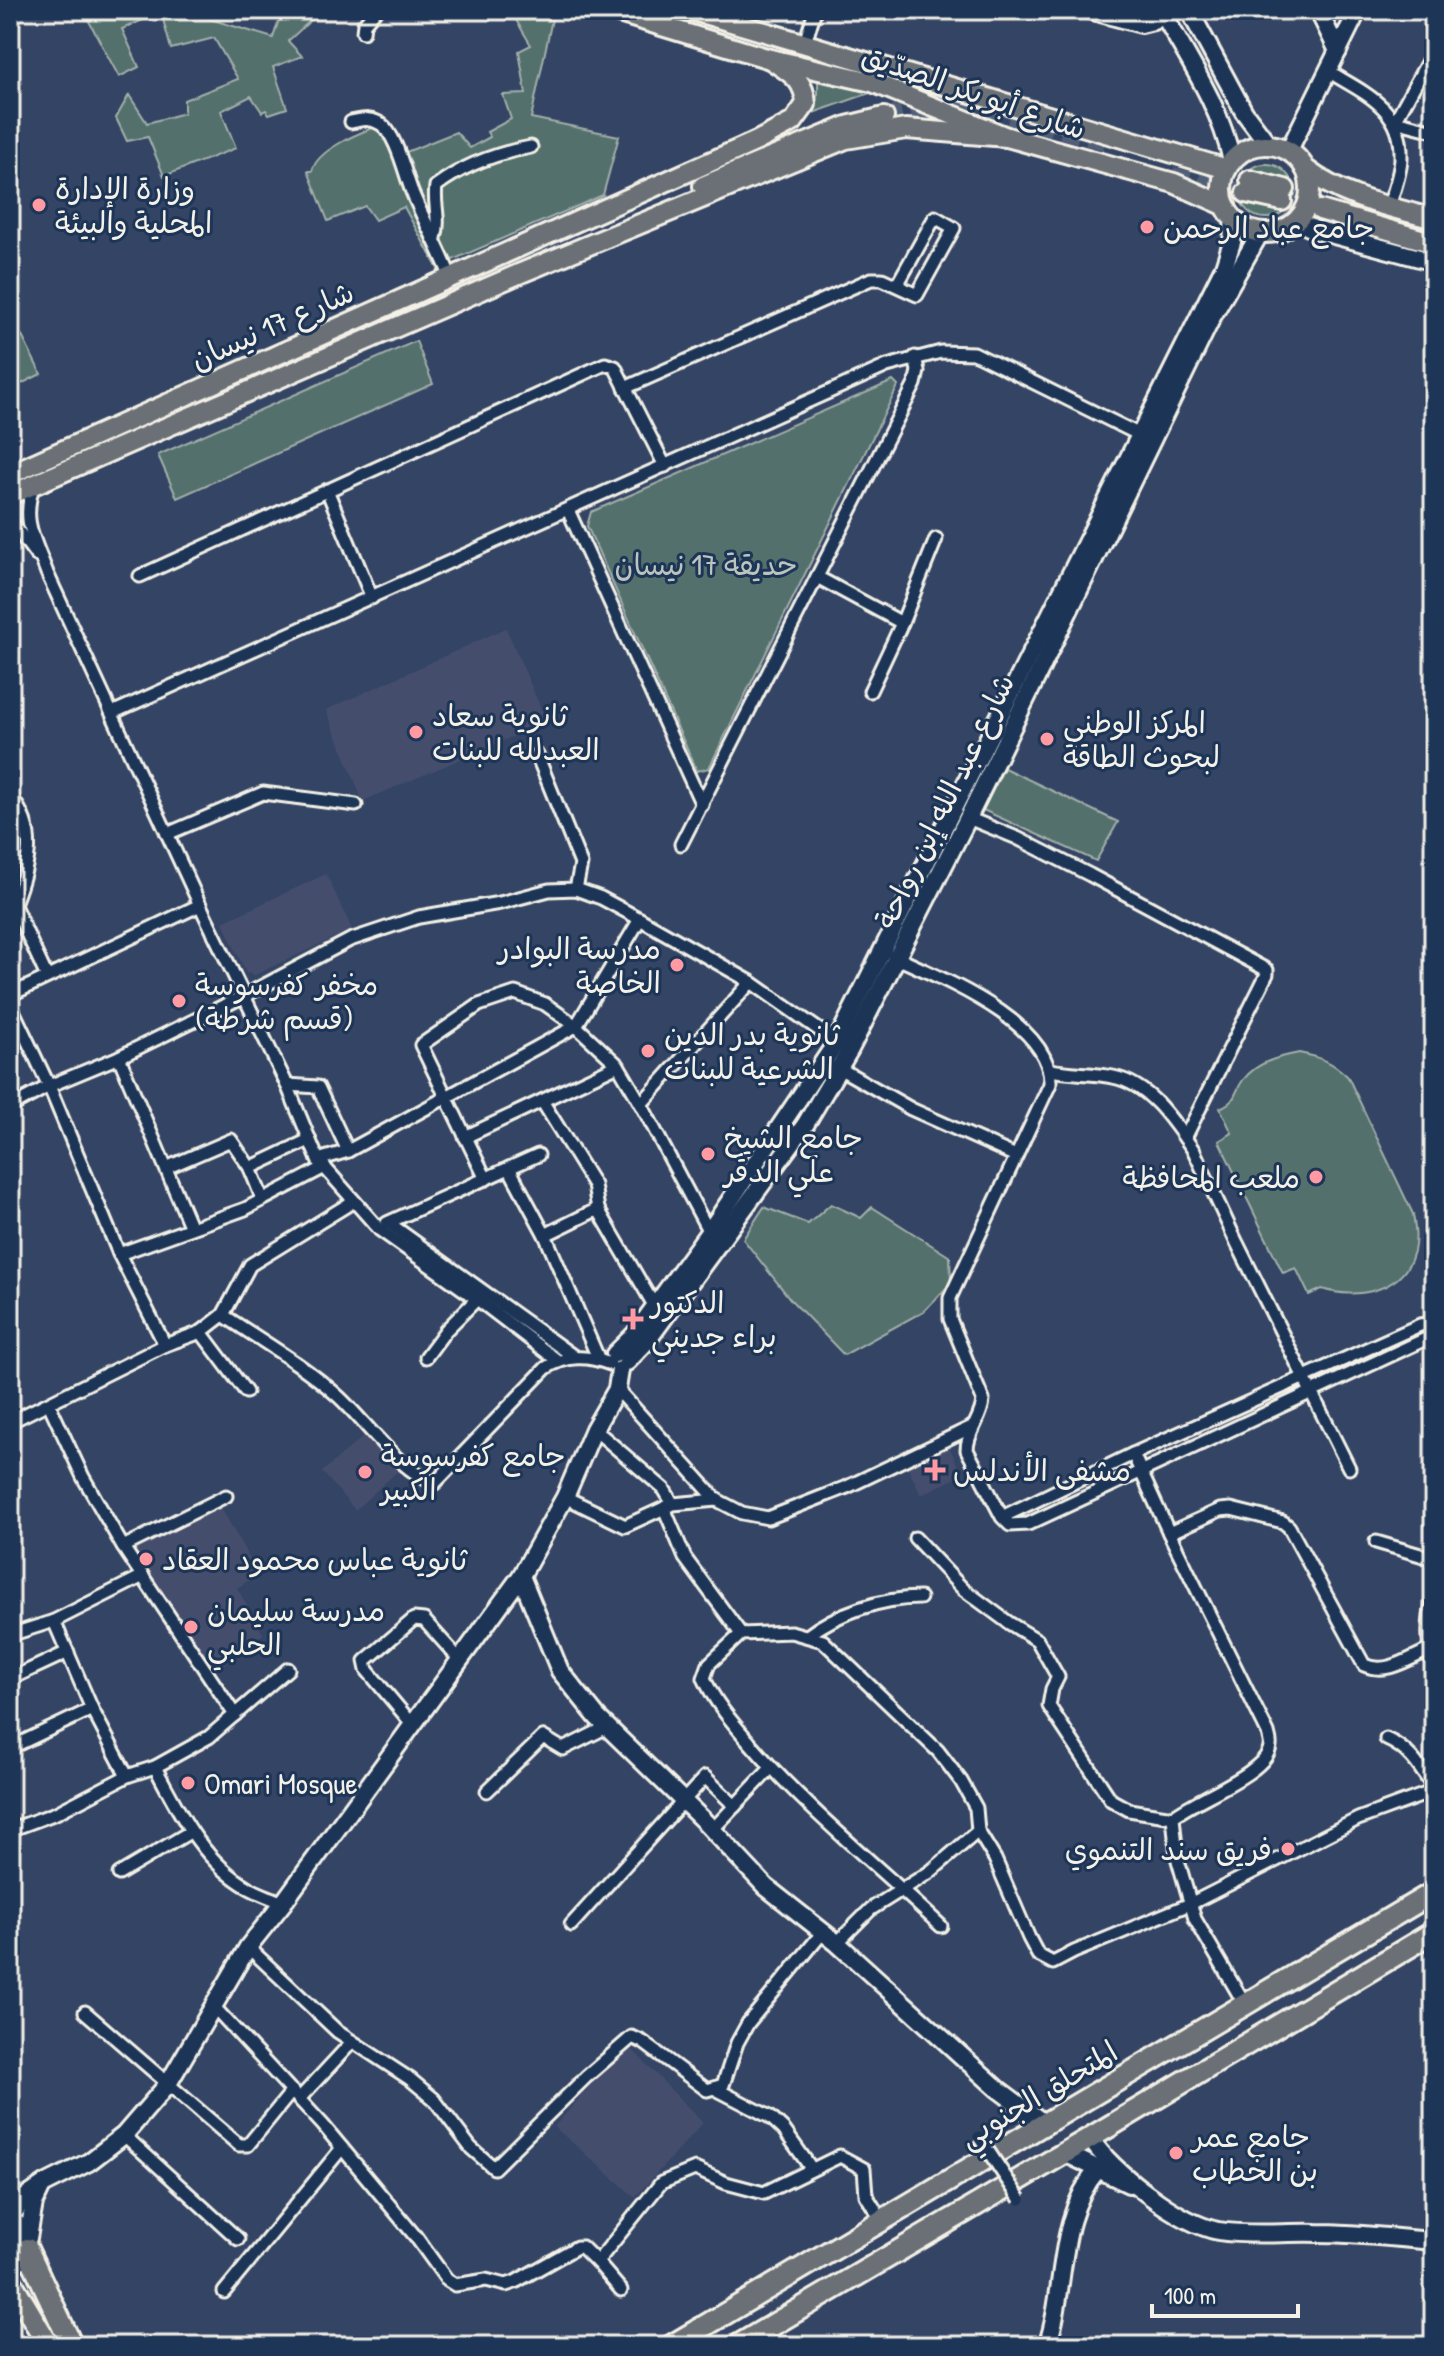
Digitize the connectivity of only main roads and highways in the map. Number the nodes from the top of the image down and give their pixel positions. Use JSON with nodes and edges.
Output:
{"nodes":[{"id":1,"x":609,"y":10,"type":"edge"},
{"id":2,"x":643,"y":10,"type":"edge"},
{"id":3,"x":691,"y":10,"type":"edge"},
{"id":4,"x":770,"y":59,"type":"junction"},
{"id":5,"x":875,"y":79,"type":"dead end"},
{"id":6,"x":1007,"y":137,"type":"junction"},
{"id":7,"x":1230,"y":165,"type":"junction"},
{"id":8,"x":1307,"y":170,"type":"junction"},
{"id":9,"x":1248,"y":186,"type":"tunnel mouth"},
{"id":10,"x":1284,"y":195,"type":"tunnel mouth"},
{"id":11,"x":1230,"y":213,"type":"junction"},
{"id":12,"x":1434,"y":219,"type":"edge"},
{"id":13,"x":558,"y":230,"type":"junction"},
{"id":14,"x":1434,"y":231,"type":"edge"},
{"id":15,"x":1434,"y":243,"type":"edge"},
{"id":16,"x":521,"y":273,"type":"junction"},
{"id":17,"x":220,"y":379,"type":"junction"},
{"id":18,"x":230,"y":398,"type":"junction"},
{"id":19,"x":10,"y":474,"type":"edge"},
{"id":20,"x":10,"y":495,"type":"edge"},
{"id":21,"x":1434,"y":1892,"type":"edge"},
{"id":22,"x":1434,"y":1932,"type":"edge"},
{"id":23,"x":27,"y":2244,"type":"road end"},
{"id":24,"x":42,"y":2283,"type":"junction"},
{"id":25,"x":15,"y":2289,"type":"edge"},
{"id":26,"x":46,"y":2346,"type":"edge"},
{"id":27,"x":72,"y":2346,"type":"edge"},
{"id":28,"x":78,"y":2346,"type":"edge"},
{"id":29,"x":671,"y":2346,"type":"edge"},
{"id":30,"x":737,"y":2346,"type":"edge"}],
"edges":[{"from":1,"to":4,"type":"main road","name":"شارع أبو بكر الصدّيق"},
{"from":2,"to":5,"type":"main road"},
{"from":3,"to":7,"type":"main road","name":"شارع أبو بكر الصدّيق"},
{"from":4,"to":6,"type":"main road","name":"شارع أبو بكر الصدّيق"},
{"from":4,"to":13,"type":"main road"},
{"from":6,"to":11,"type":"main road","name":"شارع أبو بكر الصدّيق"},
{"from":6,"to":16,"type":"main road"},
{"from":7,"to":8,"type":"main road"},
{"from":7,"to":11,"type":"main road"},
{"from":8,"to":11,"type":"main road"},
{"from":8,"to":12,"type":"main road"},
{"from":9,"to":10,"type":"main road"},
{"from":13,"to":16,"type":"main road"},
{"from":13,"to":17,"type":"main road","name":"شارع 17 نيسان"},
{"from":14,"to":15,"type":"main road"},
{"from":16,"to":18,"type":"main road","name":"شارع 17 نيسان"},
{"from":17,"to":18,"type":"main road"},
{"from":17,"to":19,"type":"main road","name":"شارع 17 نيسان"},
{"from":18,"to":20,"type":"main road","name":"شارع 17 نيسان"},
{"from":21,"to":29,"type":"highway","name":"المتحلق الجنوبي"},
{"from":22,"to":30,"type":"highway"},
{"from":23,"to":24,"type":"highway"},
{"from":24,"to":27,"type":"highway"},
{"from":24,"to":28,"type":"highway"},
{"from":25,"to":26,"type":"highway"}]}
